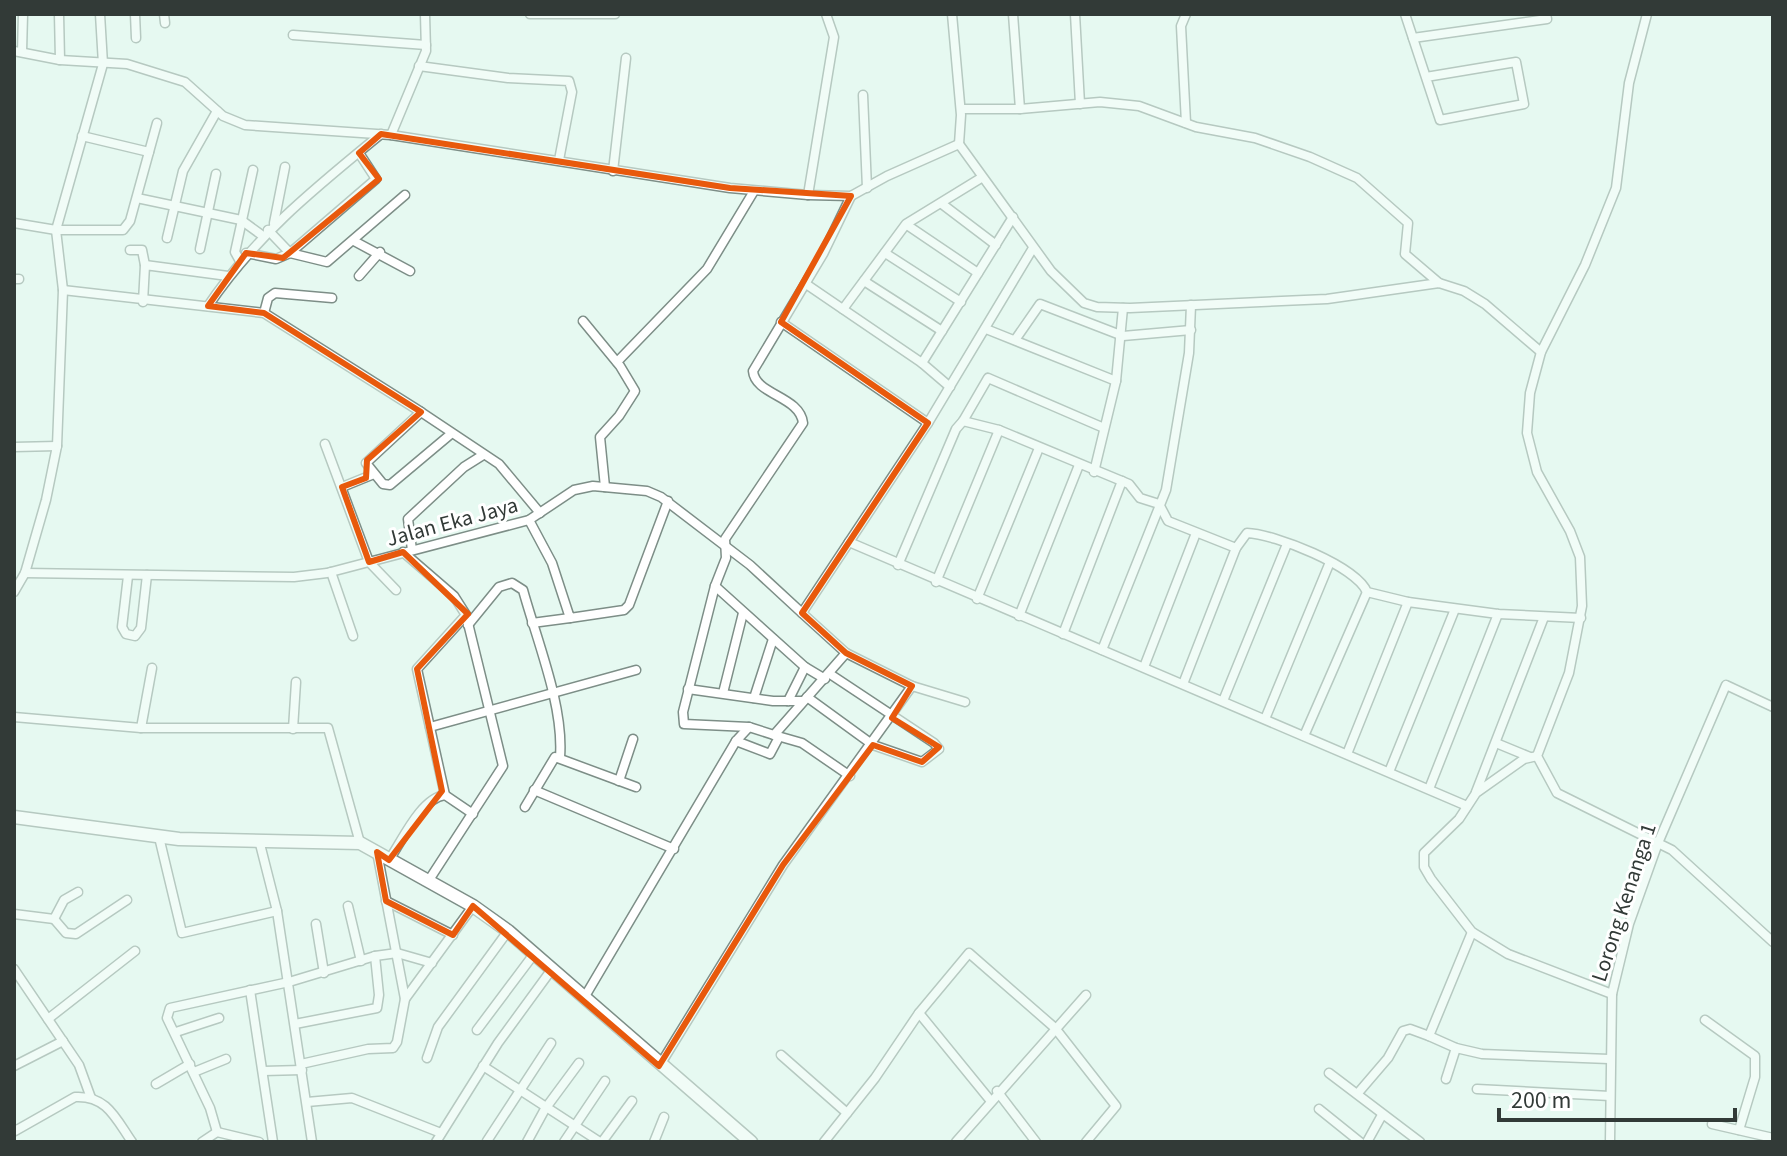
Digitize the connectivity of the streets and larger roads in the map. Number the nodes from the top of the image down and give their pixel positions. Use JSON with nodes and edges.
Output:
{"nodes":[{"id":1,"x":23,"y":14,"type":"edge"},
{"id":2,"x":59,"y":14,"type":"edge"},
{"id":3,"x":100,"y":14,"type":"edge"},
{"id":4,"x":135,"y":14,"type":"edge"},
{"id":5,"x":425,"y":14,"type":"edge"},
{"id":6,"x":530,"y":14,"type":"edge"},
{"id":7,"x":615,"y":14,"type":"edge"},
{"id":8,"x":826,"y":14,"type":"edge"},
{"id":9,"x":952,"y":14,"type":"edge"},
{"id":10,"x":1013,"y":14,"type":"edge"},
{"id":11,"x":1075,"y":14,"type":"edge"},
{"id":12,"x":1186,"y":14,"type":"edge"},
{"id":13,"x":1405,"y":14,"type":"edge"},
{"id":14,"x":1546,"y":14,"type":"edge"},
{"id":15,"x":1647,"y":14,"type":"edge"},
{"id":16,"x":293,"y":35,"type":"dead end"},
{"id":17,"x":136,"y":38,"type":"dead end"},
{"id":18,"x":1413,"y":38,"type":"junction"},
{"id":19,"x":426,"y":45,"type":"junction"},
{"id":20,"x":18,"y":51,"type":"edge"},
{"id":21,"x":626,"y":58,"type":"dead end"},
{"id":22,"x":60,"y":60,"type":"junction"},
{"id":23,"x":103,"y":64,"type":"junction"},
{"id":24,"x":419,"y":66,"type":"junction"},
{"id":25,"x":1426,"y":77,"type":"junction"},
{"id":26,"x":863,"y":95,"type":"dead end"},
{"id":27,"x":1080,"y":104,"type":"junction"},
{"id":28,"x":961,"y":109,"type":"junction"},
{"id":29,"x":1020,"y":109,"type":"junction"},
{"id":30,"x":217,"y":111,"type":"junction"},
{"id":31,"x":157,"y":123,"type":"dead end"},
{"id":32,"x":1186,"y":123,"type":"junction"},
{"id":33,"x":386,"y":134,"type":"junction"},
{"id":34,"x":82,"y":136,"type":"junction"},
{"id":35,"x":959,"y":144,"type":"junction"},
{"id":36,"x":149,"y":152,"type":"junction"},
{"id":37,"x":359,"y":153,"type":"junction"},
{"id":38,"x":559,"y":160,"type":"junction"},
{"id":39,"x":285,"y":167,"type":"dead end"},
{"id":40,"x":253,"y":170,"type":"dead end"},
{"id":41,"x":613,"y":171,"type":"junction"},
{"id":42,"x":216,"y":174,"type":"dead end"},
{"id":43,"x":981,"y":178,"type":"junction"},
{"id":44,"x":867,"y":188,"type":"junction"},
{"id":45,"x":754,"y":191,"type":"junction"},
{"id":46,"x":405,"y":195,"type":"dead end"},
{"id":47,"x":808,"y":195,"type":"junction"},
{"id":48,"x":851,"y":196,"type":"junction"},
{"id":49,"x":137,"y":198,"type":"junction"},
{"id":50,"x":942,"y":204,"type":"junction"},
{"id":51,"x":174,"y":206,"type":"junction"},
{"id":52,"x":207,"y":212,"type":"junction"},
{"id":53,"x":1013,"y":217,"type":"junction"},
{"id":54,"x":241,"y":220,"type":"junction"},
{"id":55,"x":14,"y":223,"type":"edge"},
{"id":56,"x":907,"y":225,"type":"junction"},
{"id":57,"x":56,"y":230,"type":"junction"},
{"id":58,"x":268,"y":230,"type":"junction"},
{"id":59,"x":167,"y":238,"type":"dead end"},
{"id":60,"x":354,"y":241,"type":"junction"},
{"id":61,"x":996,"y":245,"type":"junction"},
{"id":62,"x":1033,"y":248,"type":"junction"},
{"id":63,"x":200,"y":249,"type":"dead end"},
{"id":64,"x":130,"y":250,"type":"dead end"},
{"id":65,"x":380,"y":252,"type":"junction"},
{"id":66,"x":290,"y":253,"type":"junction"},
{"id":67,"x":885,"y":253,"type":"junction"},
{"id":68,"x":243,"y":257,"type":"junction"},
{"id":69,"x":145,"y":265,"type":"junction"},
{"id":70,"x":410,"y":271,"type":"dead end"},
{"id":71,"x":978,"y":273,"type":"junction"},
{"id":72,"x":228,"y":276,"type":"junction"},
{"id":73,"x":359,"y":276,"type":"dead end"},
{"id":74,"x":864,"y":281,"type":"junction"},
{"id":75,"x":1439,"y":283,"type":"junction"},
{"id":76,"x":806,"y":284,"type":"junction"},
{"id":77,"x":63,"y":290,"type":"junction"},
{"id":78,"x":332,"y":298,"type":"dead end"},
{"id":79,"x":143,"y":302,"type":"junction"},
{"id":80,"x":961,"y":302,"type":"junction"},
{"id":81,"x":1191,"y":305,"type":"junction"},
{"id":82,"x":208,"y":306,"type":"junction"},
{"id":83,"x":1123,"y":308,"type":"junction"},
{"id":84,"x":843,"y":309,"type":"junction"},
{"id":85,"x":264,"y":313,"type":"junction"},
{"id":86,"x":583,"y":321,"type":"dead end"},
{"id":87,"x":781,"y":322,"type":"junction"},
{"id":88,"x":986,"y":329,"type":"junction"},
{"id":89,"x":1191,"y":330,"type":"junction"},
{"id":90,"x":942,"y":331,"type":"junction"},
{"id":91,"x":1123,"y":336,"type":"junction"},
{"id":92,"x":1015,"y":340,"type":"junction"},
{"id":93,"x":1541,"y":352,"type":"junction"},
{"id":94,"x":617,"y":362,"type":"junction"},
{"id":95,"x":922,"y":363,"type":"junction"},
{"id":96,"x":1116,"y":381,"type":"junction"},
{"id":97,"x":950,"y":387,"type":"junction"},
{"id":98,"x":421,"y":412,"type":"junction"},
{"id":99,"x":963,"y":421,"type":"junction"},
{"id":100,"x":928,"y":423,"type":"junction"},
{"id":101,"x":1104,"y":428,"type":"junction"},
{"id":102,"x":999,"y":430,"type":"junction"},
{"id":103,"x":452,"y":433,"type":"junction"},
{"id":104,"x":325,"y":444,"type":"dead end"},
{"id":105,"x":57,"y":446,"type":"junction"},
{"id":106,"x":14,"y":447,"type":"edge"},
{"id":107,"x":1039,"y":448,"type":"junction"},
{"id":108,"x":483,"y":455,"type":"junction"},
{"id":109,"x":1079,"y":465,"type":"junction"},
{"id":110,"x":1094,"y":472,"type":"junction"},
{"id":111,"x":374,"y":474,"type":"junction"},
{"id":112,"x":1122,"y":481,"type":"junction"},
{"id":113,"x":342,"y":487,"type":"junction"},
{"id":114,"x":605,"y":487,"type":"junction"},
{"id":115,"x":668,"y":501,"type":"junction"},
{"id":116,"x":1161,"y":507,"type":"junction"},
{"id":117,"x":540,"y":513,"type":"junction"},
{"id":118,"x":529,"y":520,"type":"junction"},
{"id":119,"x":1196,"y":533,"type":"junction"},
{"id":120,"x":849,"y":542,"type":"junction"},
{"id":121,"x":723,"y":543,"type":"junction"},
{"id":122,"x":1287,"y":544,"type":"junction"},
{"id":123,"x":1236,"y":548,"type":"junction"},
{"id":124,"x":407,"y":551,"type":"junction"},
{"id":125,"x":369,"y":562,"type":"junction"},
{"id":126,"x":1330,"y":562,"type":"junction"},
{"id":127,"x":898,"y":565,"type":"junction"},
{"id":128,"x":331,"y":572,"type":"junction"},
{"id":129,"x":25,"y":573,"type":"junction"},
{"id":130,"x":147,"y":575,"type":"junction"},
{"id":131,"x":128,"y":576,"type":"junction"},
{"id":132,"x":936,"y":582,"type":"junction"},
{"id":133,"x":715,"y":586,"type":"junction"},
{"id":134,"x":396,"y":590,"type":"dead end"},
{"id":135,"x":14,"y":592,"type":"edge"},
{"id":136,"x":1367,"y":592,"type":"junction"},
{"id":137,"x":977,"y":599,"type":"junction"},
{"id":138,"x":1408,"y":602,"type":"junction"},
{"id":139,"x":1455,"y":609,"type":"junction"},
{"id":140,"x":743,"y":613,"type":"junction"},
{"id":141,"x":802,"y":613,"type":"junction"},
{"id":142,"x":1498,"y":614,"type":"junction"},
{"id":143,"x":1019,"y":616,"type":"junction"},
{"id":144,"x":1544,"y":617,"type":"junction"},
{"id":145,"x":570,"y":618,"type":"junction"},
{"id":146,"x":1581,"y":618,"type":"junction"},
{"id":147,"x":467,"y":620,"type":"junction"},
{"id":148,"x":532,"y":623,"type":"junction"},
{"id":149,"x":1063,"y":634,"type":"junction"},
{"id":150,"x":353,"y":636,"type":"dead end"},
{"id":151,"x":773,"y":639,"type":"junction"},
{"id":152,"x":1102,"y":650,"type":"junction"},
{"id":153,"x":846,"y":653,"type":"junction"},
{"id":154,"x":805,"y":667,"type":"junction"},
{"id":155,"x":1144,"y":667,"type":"junction"},
{"id":156,"x":152,"y":668,"type":"dead end"},
{"id":157,"x":636,"y":670,"type":"dead end"},
{"id":158,"x":827,"y":677,"type":"junction"},
{"id":159,"x":296,"y":682,"type":"dead end"},
{"id":160,"x":1183,"y":684,"type":"junction"},
{"id":161,"x":912,"y":686,"type":"junction"},
{"id":162,"x":688,"y":689,"type":"junction"},
{"id":163,"x":723,"y":693,"type":"junction"},
{"id":164,"x":551,"y":695,"type":"junction"},
{"id":165,"x":754,"y":698,"type":"junction"},
{"id":166,"x":805,"y":699,"type":"junction"},
{"id":167,"x":788,"y":701,"type":"junction"},
{"id":168,"x":1223,"y":701,"type":"junction"},
{"id":169,"x":965,"y":702,"type":"dead end"},
{"id":170,"x":1773,"y":707,"type":"edge"},
{"id":171,"x":489,"y":712,"type":"junction"},
{"id":172,"x":14,"y":717,"type":"edge"},
{"id":173,"x":892,"y":718,"type":"junction"},
{"id":174,"x":1265,"y":719,"type":"junction"},
{"id":175,"x":430,"y":727,"type":"junction"},
{"id":176,"x":749,"y":727,"type":"junction"},
{"id":177,"x":141,"y":728,"type":"junction"},
{"id":178,"x":293,"y":729,"type":"junction"},
{"id":179,"x":776,"y":736,"type":"junction"},
{"id":180,"x":1304,"y":736,"type":"junction"},
{"id":181,"x":633,"y":739,"type":"dead end"},
{"id":182,"x":736,"y":741,"type":"junction"},
{"id":183,"x":1496,"y":743,"type":"junction"},
{"id":184,"x":873,"y":745,"type":"junction"},
{"id":185,"x":1347,"y":754,"type":"junction"},
{"id":186,"x":560,"y":757,"type":"junction"},
{"id":187,"x":1533,"y":757,"type":"junction"},
{"id":188,"x":1389,"y":772,"type":"junction"},
{"id":189,"x":850,"y":776,"type":"junction"},
{"id":190,"x":619,"y":781,"type":"junction"},
{"id":191,"x":636,"y":787,"type":"dead end"},
{"id":192,"x":1429,"y":789,"type":"junction"},
{"id":193,"x":534,"y":790,"type":"junction"},
{"id":194,"x":1476,"y":793,"type":"junction"},
{"id":195,"x":445,"y":795,"type":"junction"},
{"id":196,"x":1467,"y":806,"type":"junction"},
{"id":197,"x":525,"y":807,"type":"dead end"},
{"id":198,"x":473,"y":814,"type":"junction"},
{"id":199,"x":14,"y":817,"type":"edge"},
{"id":200,"x":159,"y":837,"type":"junction"},
{"id":201,"x":360,"y":843,"type":"junction"},
{"id":202,"x":1658,"y":843,"type":"junction"},
{"id":203,"x":260,"y":844,"type":"junction"},
{"id":204,"x":674,"y":849,"type":"junction"},
{"id":205,"x":377,"y":852,"type":"junction"},
{"id":206,"x":389,"y":860,"type":"junction"},
{"id":207,"x":429,"y":880,"type":"junction"},
{"id":208,"x":78,"y":892,"type":"dead end"},
{"id":209,"x":127,"y":900,"type":"dead end"},
{"id":210,"x":386,"y":901,"type":"junction"},
{"id":211,"x":348,"y":906,"type":"dead end"},
{"id":212,"x":473,"y":906,"type":"junction"},
{"id":213,"x":277,"y":911,"type":"junction"},
{"id":214,"x":14,"y":914,"type":"edge"},
{"id":215,"x":54,"y":919,"type":"junction"},
{"id":216,"x":316,"y":924,"type":"dead end"},
{"id":217,"x":508,"y":931,"type":"junction"},
{"id":218,"x":1472,"y":932,"type":"junction"},
{"id":219,"x":453,"y":935,"type":"junction"},
{"id":220,"x":1773,"y":942,"type":"edge"},
{"id":221,"x":135,"y":951,"type":"dead end"},
{"id":222,"x":397,"y":953,"type":"junction"},
{"id":223,"x":534,"y":954,"type":"junction"},
{"id":224,"x":375,"y":956,"type":"junction"},
{"id":225,"x":361,"y":961,"type":"junction"},
{"id":226,"x":432,"y":963,"type":"junction"},
{"id":227,"x":14,"y":969,"type":"edge"},
{"id":228,"x":552,"y":969,"type":"junction"},
{"id":229,"x":324,"y":973,"type":"junction"},
{"id":230,"x":289,"y":982,"type":"junction"},
{"id":231,"x":250,"y":990,"type":"junction"},
{"id":232,"x":1612,"y":994,"type":"junction"},
{"id":233,"x":1086,"y":995,"type":"dead end"},
{"id":234,"x":584,"y":998,"type":"junction"},
{"id":235,"x":405,"y":999,"type":"junction"},
{"id":236,"x":919,"y":1013,"type":"junction"},
{"id":237,"x":219,"y":1018,"type":"dead end"},
{"id":238,"x":48,"y":1019,"type":"junction"},
{"id":239,"x":1705,"y":1020,"type":"dead end"},
{"id":240,"x":295,"y":1024,"type":"junction"},
{"id":241,"x":1055,"y":1028,"type":"junction"},
{"id":242,"x":477,"y":1030,"type":"dead end"},
{"id":243,"x":176,"y":1032,"type":"junction"},
{"id":244,"x":1429,"y":1036,"type":"junction"},
{"id":245,"x":63,"y":1041,"type":"junction"},
{"id":246,"x":551,"y":1043,"type":"dead end"},
{"id":247,"x":1456,"y":1048,"type":"junction"},
{"id":248,"x":781,"y":1055,"type":"dead end"},
{"id":249,"x":427,"y":1058,"type":"dead end"},
{"id":250,"x":226,"y":1059,"type":"dead end"},
{"id":251,"x":1609,"y":1059,"type":"junction"},
{"id":252,"x":579,"y":1063,"type":"dead end"},
{"id":253,"x":14,"y":1066,"type":"edge"},
{"id":254,"x":483,"y":1066,"type":"junction"},
{"id":255,"x":659,"y":1066,"type":"junction"},
{"id":256,"x":301,"y":1067,"type":"junction"},
{"id":257,"x":192,"y":1068,"type":"junction"},
{"id":258,"x":263,"y":1071,"type":"junction"},
{"id":259,"x":1329,"y":1073,"type":"dead end"},
{"id":260,"x":1446,"y":1079,"type":"dead end"},
{"id":261,"x":605,"y":1081,"type":"dead end"},
{"id":262,"x":156,"y":1084,"type":"dead end"},
{"id":263,"x":518,"y":1089,"type":"junction"},
{"id":264,"x":1477,"y":1089,"type":"dead end"},
{"id":265,"x":997,"y":1091,"type":"junction"},
{"id":266,"x":1358,"y":1093,"type":"junction"},
{"id":267,"x":1610,"y":1096,"type":"junction"},
{"id":268,"x":91,"y":1098,"type":"junction"},
{"id":269,"x":990,"y":1100,"type":"junction"},
{"id":270,"x":632,"y":1101,"type":"dead end"},
{"id":271,"x":307,"y":1102,"type":"junction"},
{"id":272,"x":545,"y":1109,"type":"junction"},
{"id":273,"x":1319,"y":1109,"type":"dead end"},
{"id":274,"x":847,"y":1113,"type":"junction"},
{"id":275,"x":1382,"y":1115,"type":"junction"},
{"id":276,"x":664,"y":1117,"type":"dead end"},
{"id":277,"x":1712,"y":1124,"type":"dead end"},
{"id":278,"x":573,"y":1125,"type":"junction"},
{"id":279,"x":15,"y":1130,"type":"edge"},
{"id":280,"x":1739,"y":1130,"type":"junction"},
{"id":281,"x":217,"y":1132,"type":"junction"},
{"id":282,"x":1773,"y":1138,"type":"edge"},
{"id":283,"x":440,"y":1139,"type":"edge"},
{"id":284,"x":487,"y":1141,"type":"edge"},
{"id":285,"x":17,"y":1142,"type":"edge"},
{"id":286,"x":132,"y":1142,"type":"edge"},
{"id":287,"x":202,"y":1142,"type":"edge"},
{"id":288,"x":259,"y":1142,"type":"edge"},
{"id":289,"x":273,"y":1142,"type":"edge"},
{"id":290,"x":312,"y":1142,"type":"edge"},
{"id":291,"x":527,"y":1142,"type":"edge"},
{"id":292,"x":564,"y":1142,"type":"edge"},
{"id":293,"x":601,"y":1142,"type":"edge"},
{"id":294,"x":654,"y":1142,"type":"edge"},
{"id":295,"x":751,"y":1142,"type":"edge"},
{"id":296,"x":824,"y":1142,"type":"edge"},
{"id":297,"x":956,"y":1142,"type":"edge"},
{"id":298,"x":1036,"y":1142,"type":"edge"},
{"id":299,"x":1086,"y":1142,"type":"edge"},
{"id":300,"x":1360,"y":1142,"type":"edge"},
{"id":301,"x":1367,"y":1142,"type":"edge"},
{"id":302,"x":1420,"y":1142,"type":"edge"},
{"id":303,"x":1610,"y":1142,"type":"edge"}],
"edges":[{"from":1,"to":20,"type":"street"},
{"from":2,"to":22,"type":"street"},
{"from":3,"to":23,"type":"street"},
{"from":4,"to":17,"type":"street"},
{"from":5,"to":19,"type":"street"},
{"from":6,"to":7,"type":"street"},
{"from":8,"to":47,"type":"street"},
{"from":9,"to":28,"type":"street"},
{"from":10,"to":29,"type":"street"},
{"from":11,"to":27,"type":"street"},
{"from":12,"to":32,"type":"street"},
{"from":13,"to":18,"type":"street"},
{"from":14,"to":18,"type":"street"},
{"from":15,"to":93,"type":"street"},
{"from":16,"to":19,"type":"street"},
{"from":18,"to":25,"type":"street"},
{"from":19,"to":24,"type":"street"},
{"from":20,"to":22,"type":"street"},
{"from":21,"to":41,"type":"street"},
{"from":22,"to":23,"type":"street"},
{"from":23,"to":30,"type":"street"},
{"from":23,"to":34,"type":"street"},
{"from":24,"to":33,"type":"street"},
{"from":24,"to":38,"type":"street"},
{"from":25,"to":25,"type":"street"},
{"from":26,"to":44,"type":"street"},
{"from":27,"to":29,"type":"street"},
{"from":27,"to":32,"type":"street"},
{"from":28,"to":29,"type":"street"},
{"from":28,"to":35,"type":"street"},
{"from":30,"to":33,"type":"street"},
{"from":30,"to":51,"type":"street"},
{"from":31,"to":36,"type":"street"},
{"from":32,"to":75,"type":"street"},
{"from":33,"to":37,"type":"street"},
{"from":33,"to":38,"type":"street"},
{"from":34,"to":36,"type":"street"},
{"from":34,"to":57,"type":"street"},
{"from":35,"to":43,"type":"street"},
{"from":35,"to":44,"type":"street"},
{"from":36,"to":49,"type":"street"},
{"from":37,"to":58,"type":"street"},
{"from":37,"to":66,"type":"street"},
{"from":38,"to":41,"type":"street"},
{"from":39,"to":58,"type":"street"},
{"from":40,"to":54,"type":"street"},
{"from":41,"to":45,"type":"street"},
{"from":42,"to":52,"type":"street"},
{"from":43,"to":50,"type":"street"},
{"from":43,"to":53,"type":"street"},
{"from":44,"to":48,"type":"street"},
{"from":45,"to":47,"type":"street"},
{"from":45,"to":94,"type":"street"},
{"from":46,"to":60,"type":"street"},
{"from":47,"to":48,"type":"street"},
{"from":48,"to":76,"type":"street"},
{"from":49,"to":51,"type":"street"},
{"from":49,"to":57,"type":"street"},
{"from":50,"to":56,"type":"street"},
{"from":50,"to":61,"type":"street"},
{"from":51,"to":52,"type":"street"},
{"from":51,"to":59,"type":"street"},
{"from":52,"to":54,"type":"street"},
{"from":52,"to":63,"type":"street"},
{"from":53,"to":61,"type":"street"},
{"from":53,"to":62,"type":"street"},
{"from":54,"to":58,"type":"street"},
{"from":54,"to":68,"type":"street"},
{"from":55,"to":57,"type":"street"},
{"from":56,"to":67,"type":"street"},
{"from":56,"to":71,"type":"street"},
{"from":57,"to":77,"type":"street"},
{"from":58,"to":66,"type":"street"},
{"from":58,"to":68,"type":"street"},
{"from":60,"to":65,"type":"street"},
{"from":60,"to":66,"type":"street"},
{"from":61,"to":71,"type":"street"},
{"from":62,"to":83,"type":"street"},
{"from":62,"to":88,"type":"street"},
{"from":64,"to":69,"type":"street"},
{"from":65,"to":70,"type":"street"},
{"from":65,"to":73,"type":"street"},
{"from":66,"to":68,"type":"street"},
{"from":67,"to":74,"type":"street"},
{"from":67,"to":80,"type":"street"},
{"from":68,"to":72,"type":"street"},
{"from":69,"to":72,"type":"street"},
{"from":69,"to":79,"type":"street"},
{"from":71,"to":80,"type":"street"},
{"from":72,"to":82,"type":"street"},
{"from":74,"to":84,"type":"street"},
{"from":74,"to":90,"type":"street"},
{"from":75,"to":81,"type":"street"},
{"from":75,"to":93,"type":"street"},
{"from":76,"to":84,"type":"street"},
{"from":76,"to":87,"type":"street"},
{"from":77,"to":79,"type":"street"},
{"from":77,"to":105,"type":"street"},
{"from":78,"to":85,"type":"street"},
{"from":79,"to":82,"type":"street"},
{"from":80,"to":90,"type":"street"},
{"from":81,"to":83,"type":"street"},
{"from":81,"to":89,"type":"street"},
{"from":82,"to":85,"type":"street"},
{"from":83,"to":91,"type":"street"},
{"from":84,"to":95,"type":"street"},
{"from":85,"to":98,"type":"street"},
{"from":86,"to":94,"type":"street"},
{"from":87,"to":100,"type":"street"},
{"from":87,"to":121,"type":"street"},
{"from":88,"to":92,"type":"street"},
{"from":88,"to":97,"type":"street"},
{"from":89,"to":91,"type":"street"},
{"from":89,"to":116,"type":"street"},
{"from":90,"to":95,"type":"street"},
{"from":91,"to":92,"type":"street"},
{"from":91,"to":96,"type":"street"},
{"from":92,"to":96,"type":"street"},
{"from":93,"to":146,"type":"street"},
{"from":94,"to":114,"type":"street"},
{"from":95,"to":97,"type":"street"},
{"from":96,"to":101,"type":"street"},
{"from":97,"to":100,"type":"street"},
{"from":98,"to":103,"type":"street"},
{"from":98,"to":111,"type":"street"},
{"from":99,"to":101,"type":"street"},
{"from":99,"to":102,"type":"street"},
{"from":99,"to":127,"type":"street"},
{"from":100,"to":120,"type":"street"},
{"from":101,"to":110,"type":"street"},
{"from":102,"to":107,"type":"street"},
{"from":102,"to":132,"type":"street"},
{"from":103,"to":108,"type":"street"},
{"from":103,"to":111,"type":"street"},
{"from":104,"to":113,"type":"street"},
{"from":105,"to":106,"type":"street"},
{"from":105,"to":129,"type":"street"},
{"from":107,"to":109,"type":"street"},
{"from":107,"to":137,"type":"street"},
{"from":108,"to":117,"type":"street"},
{"from":108,"to":124,"type":"street"},
{"from":109,"to":110,"type":"street"},
{"from":109,"to":143,"type":"street"},
{"from":110,"to":112,"type":"street"},
{"from":111,"to":113,"type":"street"},
{"from":112,"to":116,"type":"street"},
{"from":112,"to":149,"type":"street"},
{"from":113,"to":125,"type":"street"},
{"from":114,"to":115,"type":"street","name":"Jalan Eka Jaya"},
{"from":114,"to":117,"type":"street","name":"Jalan Eka Jaya"},
{"from":115,"to":121,"type":"street","name":"Jalan Eka Jaya"},
{"from":115,"to":145,"type":"street"},
{"from":116,"to":119,"type":"street"},
{"from":116,"to":152,"type":"street"},
{"from":117,"to":118,"type":"street","name":"Jalan Eka Jaya"},
{"from":118,"to":124,"type":"street","name":"Jalan Eka Jaya"},
{"from":118,"to":145,"type":"street"},
{"from":119,"to":123,"type":"street"},
{"from":119,"to":155,"type":"street"},
{"from":120,"to":127,"type":"street"},
{"from":120,"to":141,"type":"street"},
{"from":121,"to":133,"type":"street"},
{"from":121,"to":141,"type":"street","name":"Jalan Eka Jaya"},
{"from":122,"to":123,"type":"street"},
{"from":122,"to":126,"type":"street"},
{"from":122,"to":168,"type":"street"},
{"from":123,"to":160,"type":"street"},
{"from":124,"to":125,"type":"street","name":"Jalan Eka Jaya"},
{"from":124,"to":147,"type":"street"},
{"from":125,"to":128,"type":"street","name":"Jalan Eka Jaya"},
{"from":125,"to":134,"type":"street"},
{"from":126,"to":136,"type":"street"},
{"from":126,"to":174,"type":"street"},
{"from":127,"to":132,"type":"street"},
{"from":128,"to":130,"type":"street","name":"Jalan Eka Jaya"},
{"from":128,"to":150,"type":"street"},
{"from":129,"to":131,"type":"street","name":"Jalan Eka Jaya"},
{"from":129,"to":135,"type":"street"},
{"from":130,"to":131,"type":"street","name":"Jalan Eka Jaya"},
{"from":130,"to":131,"type":"street"},
{"from":132,"to":137,"type":"street"},
{"from":133,"to":140,"type":"street"},
{"from":133,"to":162,"type":"street"},
{"from":136,"to":138,"type":"street"},
{"from":136,"to":180,"type":"street"},
{"from":137,"to":143,"type":"street"},
{"from":138,"to":139,"type":"street"},
{"from":138,"to":185,"type":"street"},
{"from":139,"to":142,"type":"street"},
{"from":139,"to":188,"type":"street"},
{"from":140,"to":151,"type":"street"},
{"from":140,"to":163,"type":"street"},
{"from":141,"to":153,"type":"street","name":"Jalan Eka Jaya"},
{"from":142,"to":144,"type":"street"},
{"from":142,"to":192,"type":"street"},
{"from":143,"to":149,"type":"street"},
{"from":144,"to":146,"type":"street"},
{"from":144,"to":183,"type":"street"},
{"from":145,"to":148,"type":"street"},
{"from":146,"to":187,"type":"street"},
{"from":147,"to":148,"type":"street"},
{"from":147,"to":171,"type":"street"},
{"from":147,"to":175,"type":"street"},
{"from":148,"to":164,"type":"street"},
{"from":149,"to":152,"type":"street"},
{"from":151,"to":154,"type":"street"},
{"from":151,"to":165,"type":"street"},
{"from":152,"to":155,"type":"street"},
{"from":153,"to":158,"type":"street"},
{"from":153,"to":161,"type":"street","name":"Jalan Eka Jaya"},
{"from":154,"to":158,"type":"street"},
{"from":154,"to":167,"type":"street"},
{"from":155,"to":160,"type":"street"},
{"from":156,"to":177,"type":"street"},
{"from":157,"to":164,"type":"street"},
{"from":158,"to":166,"type":"street"},
{"from":158,"to":173,"type":"street"},
{"from":159,"to":178,"type":"street"},
{"from":160,"to":168,"type":"street"},
{"from":161,"to":169,"type":"street","name":"Jalan Eka Jaya"},
{"from":161,"to":173,"type":"street"},
{"from":162,"to":163,"type":"street"},
{"from":162,"to":176,"type":"street"},
{"from":163,"to":165,"type":"street"},
{"from":164,"to":171,"type":"street"},
{"from":164,"to":186,"type":"street"},
{"from":165,"to":167,"type":"street"},
{"from":166,"to":167,"type":"street"},
{"from":166,"to":179,"type":"street"},
{"from":166,"to":184,"type":"street"},
{"from":168,"to":174,"type":"street"},
{"from":170,"to":202,"type":"street","name":"Lorong Kenanga 1"},
{"from":171,"to":175,"type":"street"},
{"from":171,"to":198,"type":"street"},
{"from":172,"to":177,"type":"street"},
{"from":173,"to":184,"type":"street"},
{"from":173,"to":184,"type":"street"},
{"from":174,"to":180,"type":"street"},
{"from":175,"to":195,"type":"street"},
{"from":176,"to":179,"type":"street"},
{"from":176,"to":182,"type":"street"},
{"from":177,"to":178,"type":"street"},
{"from":178,"to":201,"type":"street"},
{"from":179,"to":182,"type":"street"},
{"from":179,"to":189,"type":"street"},
{"from":180,"to":185,"type":"street"},
{"from":181,"to":190,"type":"street"},
{"from":182,"to":204,"type":"street"},
{"from":183,"to":187,"type":"street"},
{"from":183,"to":194,"type":"street"},
{"from":184,"to":189,"type":"street"},
{"from":185,"to":188,"type":"street"},
{"from":186,"to":190,"type":"street"},
{"from":186,"to":193,"type":"street"},
{"from":187,"to":194,"type":"street"},
{"from":187,"to":202,"type":"street"},
{"from":188,"to":192,"type":"street"},
{"from":189,"to":255,"type":"street"},
{"from":190,"to":191,"type":"street"},
{"from":192,"to":196,"type":"street"},
{"from":193,"to":197,"type":"street"},
{"from":193,"to":204,"type":"street"},
{"from":194,"to":196,"type":"street"},
{"from":195,"to":198,"type":"street"},
{"from":195,"to":206,"type":"street"},
{"from":196,"to":218,"type":"street"},
{"from":198,"to":207,"type":"street"},
{"from":199,"to":200,"type":"street"},
{"from":200,"to":203,"type":"street"},
{"from":200,"to":213,"type":"street"},
{"from":201,"to":203,"type":"street"},
{"from":201,"to":205,"type":"street"},
{"from":202,"to":220,"type":"street"},
{"from":202,"to":232,"type":"street","name":"Lorong Kenanga 1"},
{"from":203,"to":213,"type":"street"},
{"from":204,"to":234,"type":"street"},
{"from":205,"to":206,"type":"street"},
{"from":205,"to":210,"type":"street"},
{"from":206,"to":207,"type":"street"},
{"from":207,"to":212,"type":"street"},
{"from":208,"to":215,"type":"street"},
{"from":209,"to":215,"type":"street"},
{"from":210,"to":219,"type":"street"},
{"from":210,"to":222,"type":"street"},
{"from":211,"to":225,"type":"street"},
{"from":212,"to":217,"type":"street"},
{"from":212,"to":219,"type":"street"},
{"from":213,"to":230,"type":"street"},
{"from":214,"to":215,"type":"street"},
{"from":216,"to":229,"type":"street"},
{"from":217,"to":223,"type":"street"},
{"from":217,"to":249,"type":"street"},
{"from":218,"to":232,"type":"street"},
{"from":218,"to":244,"type":"street"},
{"from":219,"to":226,"type":"street"},
{"from":221,"to":238,"type":"street"},
{"from":222,"to":224,"type":"street"},
{"from":222,"to":226,"type":"street"},
{"from":222,"to":235,"type":"street"},
{"from":223,"to":228,"type":"street"},
{"from":223,"to":242,"type":"street"},
{"from":224,"to":225,"type":"street"},
{"from":224,"to":240,"type":"street"},
{"from":225,"to":229,"type":"street"},
{"from":226,"to":235,"type":"street"},
{"from":227,"to":238,"type":"street"},
{"from":228,"to":234,"type":"street"},
{"from":228,"to":254,"type":"street"},
{"from":229,"to":230,"type":"street"},
{"from":230,"to":231,"type":"street"},
{"from":230,"to":240,"type":"street"},
{"from":231,"to":243,"type":"street"},
{"from":231,"to":258,"type":"street"},
{"from":232,"to":251,"type":"street","name":"Lorong Kenanga 1"},
{"from":233,"to":241,"type":"street"},
{"from":234,"to":255,"type":"street"},
{"from":235,"to":256,"type":"street"},
{"from":236,"to":241,"type":"street"},
{"from":236,"to":269,"type":"street"},
{"from":236,"to":274,"type":"street"},
{"from":237,"to":243,"type":"street"},
{"from":238,"to":245,"type":"street"},
{"from":239,"to":280,"type":"street"},
{"from":240,"to":256,"type":"street"},
{"from":241,"to":265,"type":"street"},
{"from":241,"to":299,"type":"street"},
{"from":243,"to":257,"type":"street"},
{"from":244,"to":247,"type":"street"},
{"from":244,"to":266,"type":"street"},
{"from":245,"to":253,"type":"street"},
{"from":245,"to":268,"type":"street"},
{"from":246,"to":263,"type":"street"},
{"from":247,"to":251,"type":"street"},
{"from":247,"to":260,"type":"street"},
{"from":248,"to":274,"type":"street"},
{"from":250,"to":257,"type":"street"},
{"from":251,"to":267,"type":"street","name":"Lorong Kenanga 1"},
{"from":252,"to":272,"type":"street"},
{"from":254,"to":263,"type":"street"},
{"from":254,"to":283,"type":"street"},
{"from":255,"to":295,"type":"street"},
{"from":256,"to":258,"type":"street"},
{"from":256,"to":271,"type":"street"},
{"from":257,"to":262,"type":"street"},
{"from":257,"to":281,"type":"street"},
{"from":258,"to":289,"type":"street"},
{"from":259,"to":266,"type":"street"},
{"from":261,"to":278,"type":"street"},
{"from":263,"to":272,"type":"street"},
{"from":263,"to":284,"type":"street"},
{"from":264,"to":267,"type":"street"},
{"from":265,"to":269,"type":"street"},
{"from":265,"to":298,"type":"street"},
{"from":266,"to":275,"type":"street"},
{"from":267,"to":303,"type":"street","name":"Lorong Kenanga 1"},
{"from":268,"to":279,"type":"street"},
{"from":268,"to":286,"type":"street"},
{"from":269,"to":297,"type":"street"},
{"from":270,"to":293,"type":"street"},
{"from":271,"to":283,"type":"street"},
{"from":271,"to":290,"type":"street"},
{"from":272,"to":278,"type":"street"},
{"from":272,"to":291,"type":"street"},
{"from":273,"to":300,"type":"street"},
{"from":274,"to":296,"type":"street"},
{"from":275,"to":301,"type":"street"},
{"from":275,"to":302,"type":"street"},
{"from":276,"to":294,"type":"street"},
{"from":277,"to":280,"type":"street"},
{"from":278,"to":292,"type":"street"},
{"from":278,"to":293,"type":"street"},
{"from":279,"to":285,"type":"street"},
{"from":280,"to":282,"type":"street"},
{"from":281,"to":287,"type":"street"},
{"from":281,"to":288,"type":"street"}]}
